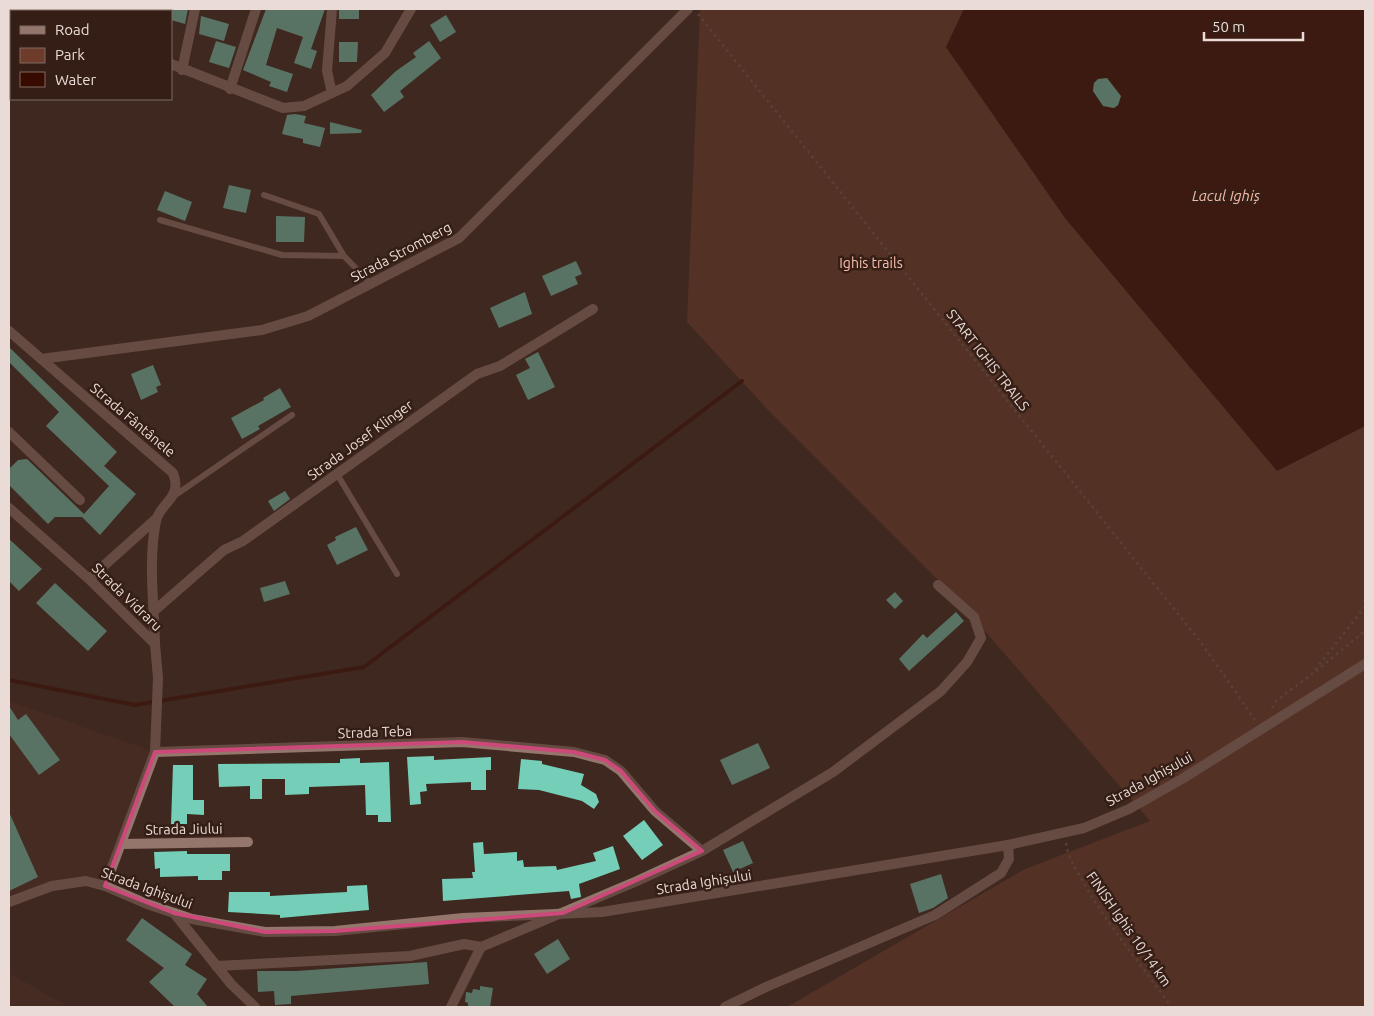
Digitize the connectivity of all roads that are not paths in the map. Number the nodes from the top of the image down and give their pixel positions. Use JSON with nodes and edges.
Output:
{"nodes":[{"id":1,"x":195,"y":9,"type":"edge"},
{"id":2,"x":256,"y":9,"type":"edge"},
{"id":3,"x":332,"y":9,"type":"edge"},
{"id":4,"x":411,"y":9,"type":"edge"},
{"id":5,"x":688,"y":9,"type":"edge"},
{"id":6,"x":172,"y":65,"type":"edge"},
{"id":7,"x":182,"y":70,"type":"junction"},
{"id":8,"x":230,"y":89,"type":"junction"},
{"id":9,"x":332,"y":93,"type":"junction"},
{"id":10,"x":264,"y":195,"type":"dead end"},
{"id":11,"x":160,"y":220,"type":"dead end"},
{"id":12,"x":344,"y":256,"type":"junction"},
{"id":13,"x":370,"y":284,"type":"junction"},
{"id":14,"x":593,"y":309,"type":"dead end"},
{"id":15,"x":9,"y":331,"type":"edge"},
{"id":16,"x":41,"y":359,"type":"junction"},
{"id":17,"x":292,"y":415,"type":"dead end"},
{"id":18,"x":9,"y":432,"type":"edge"},
{"id":19,"x":337,"y":474,"type":"junction"},
{"id":20,"x":173,"y":496,"type":"junction"},
{"id":21,"x":80,"y":500,"type":"dead end"},
{"id":22,"x":9,"y":508,"type":"edge"},
{"id":23,"x":157,"y":518,"type":"junction"},
{"id":24,"x":397,"y":574,"type":"dead end"},
{"id":25,"x":90,"y":579,"type":"junction"},
{"id":26,"x":938,"y":586,"type":"dead end"},
{"id":27,"x":154,"y":610,"type":"junction"},
{"id":28,"x":155,"y":644,"type":"junction"},
{"id":29,"x":1365,"y":664,"type":"edge"},
{"id":30,"x":155,"y":752,"type":"junction"},
{"id":31,"x":248,"y":842,"type":"dead end"},
{"id":32,"x":121,"y":844,"type":"junction"},
{"id":33,"x":1008,"y":845,"type":"junction"},
{"id":34,"x":702,"y":850,"type":"junction"},
{"id":35,"x":105,"y":886,"type":"junction"},
{"id":36,"x":9,"y":902,"type":"edge"},
{"id":37,"x":174,"y":913,"type":"junction"},
{"id":38,"x":563,"y":913,"type":"junction"},
{"id":39,"x":481,"y":948,"type":"junction"},
{"id":40,"x":216,"y":966,"type":"junction"},
{"id":41,"x":255,"y":1007,"type":"edge"},
{"id":42,"x":451,"y":1007,"type":"edge"},
{"id":43,"x":725,"y":1007,"type":"edge"}],
"edges":[{"from":1,"to":7,"type":"street"},
{"from":2,"to":8,"type":"street"},
{"from":3,"to":9,"type":"street"},
{"from":4,"to":9,"type":"street"},
{"from":5,"to":13,"type":"street","name":"Strada Stromberg"},
{"from":6,"to":7,"type":"street"},
{"from":7,"to":8,"type":"street"},
{"from":8,"to":9,"type":"street"},
{"from":10,"to":12,"type":"lane"},
{"from":11,"to":12,"type":"lane"},
{"from":12,"to":13,"type":"lane"},
{"from":13,"to":16,"type":"street","name":"Strada Stromberg"},
{"from":14,"to":19,"type":"street","name":"Strada Josef Klinger"},
{"from":15,"to":16,"type":"street","name":"Strada Fântânele"},
{"from":16,"to":20,"type":"street","name":"Strada Fântânele"},
{"from":17,"to":20,"type":"lane"},
{"from":18,"to":21,"type":"street"},
{"from":19,"to":24,"type":"lane"},
{"from":19,"to":27,"type":"street","name":"Strada Josef Klinger"},
{"from":20,"to":23,"type":"street"},
{"from":22,"to":25,"type":"street","name":"Strada Vidraru"},
{"from":23,"to":25,"type":"street"},
{"from":23,"to":27,"type":"street"},
{"from":25,"to":28,"type":"street","name":"Strada Vidraru"},
{"from":26,"to":34,"type":"street"},
{"from":27,"to":28,"type":"street"},
{"from":28,"to":30,"type":"street","name":"Strada Vidraru"},
{"from":29,"to":33,"type":"street","name":"Strada Ighișului"},
{"from":30,"to":32,"type":"street"},
{"from":30,"to":34,"type":"street","name":"Strada Teba"},
{"from":31,"to":32,"type":"street","name":"Strada Jiului"},
{"from":32,"to":35,"type":"street"},
{"from":33,"to":38,"type":"street","name":"Strada Ighișului"},
{"from":33,"to":43,"type":"street"},
{"from":34,"to":38,"type":"street"},
{"from":35,"to":36,"type":"street","name":"Strada Ighișului"},
{"from":35,"to":37,"type":"street","name":"Strada Ighișului"},
{"from":37,"to":38,"type":"street","name":"Strada Ighișului"},
{"from":37,"to":40,"type":"street"},
{"from":38,"to":39,"type":"street"},
{"from":39,"to":40,"type":"street"},
{"from":39,"to":42,"type":"street"},
{"from":40,"to":41,"type":"street"}]}
